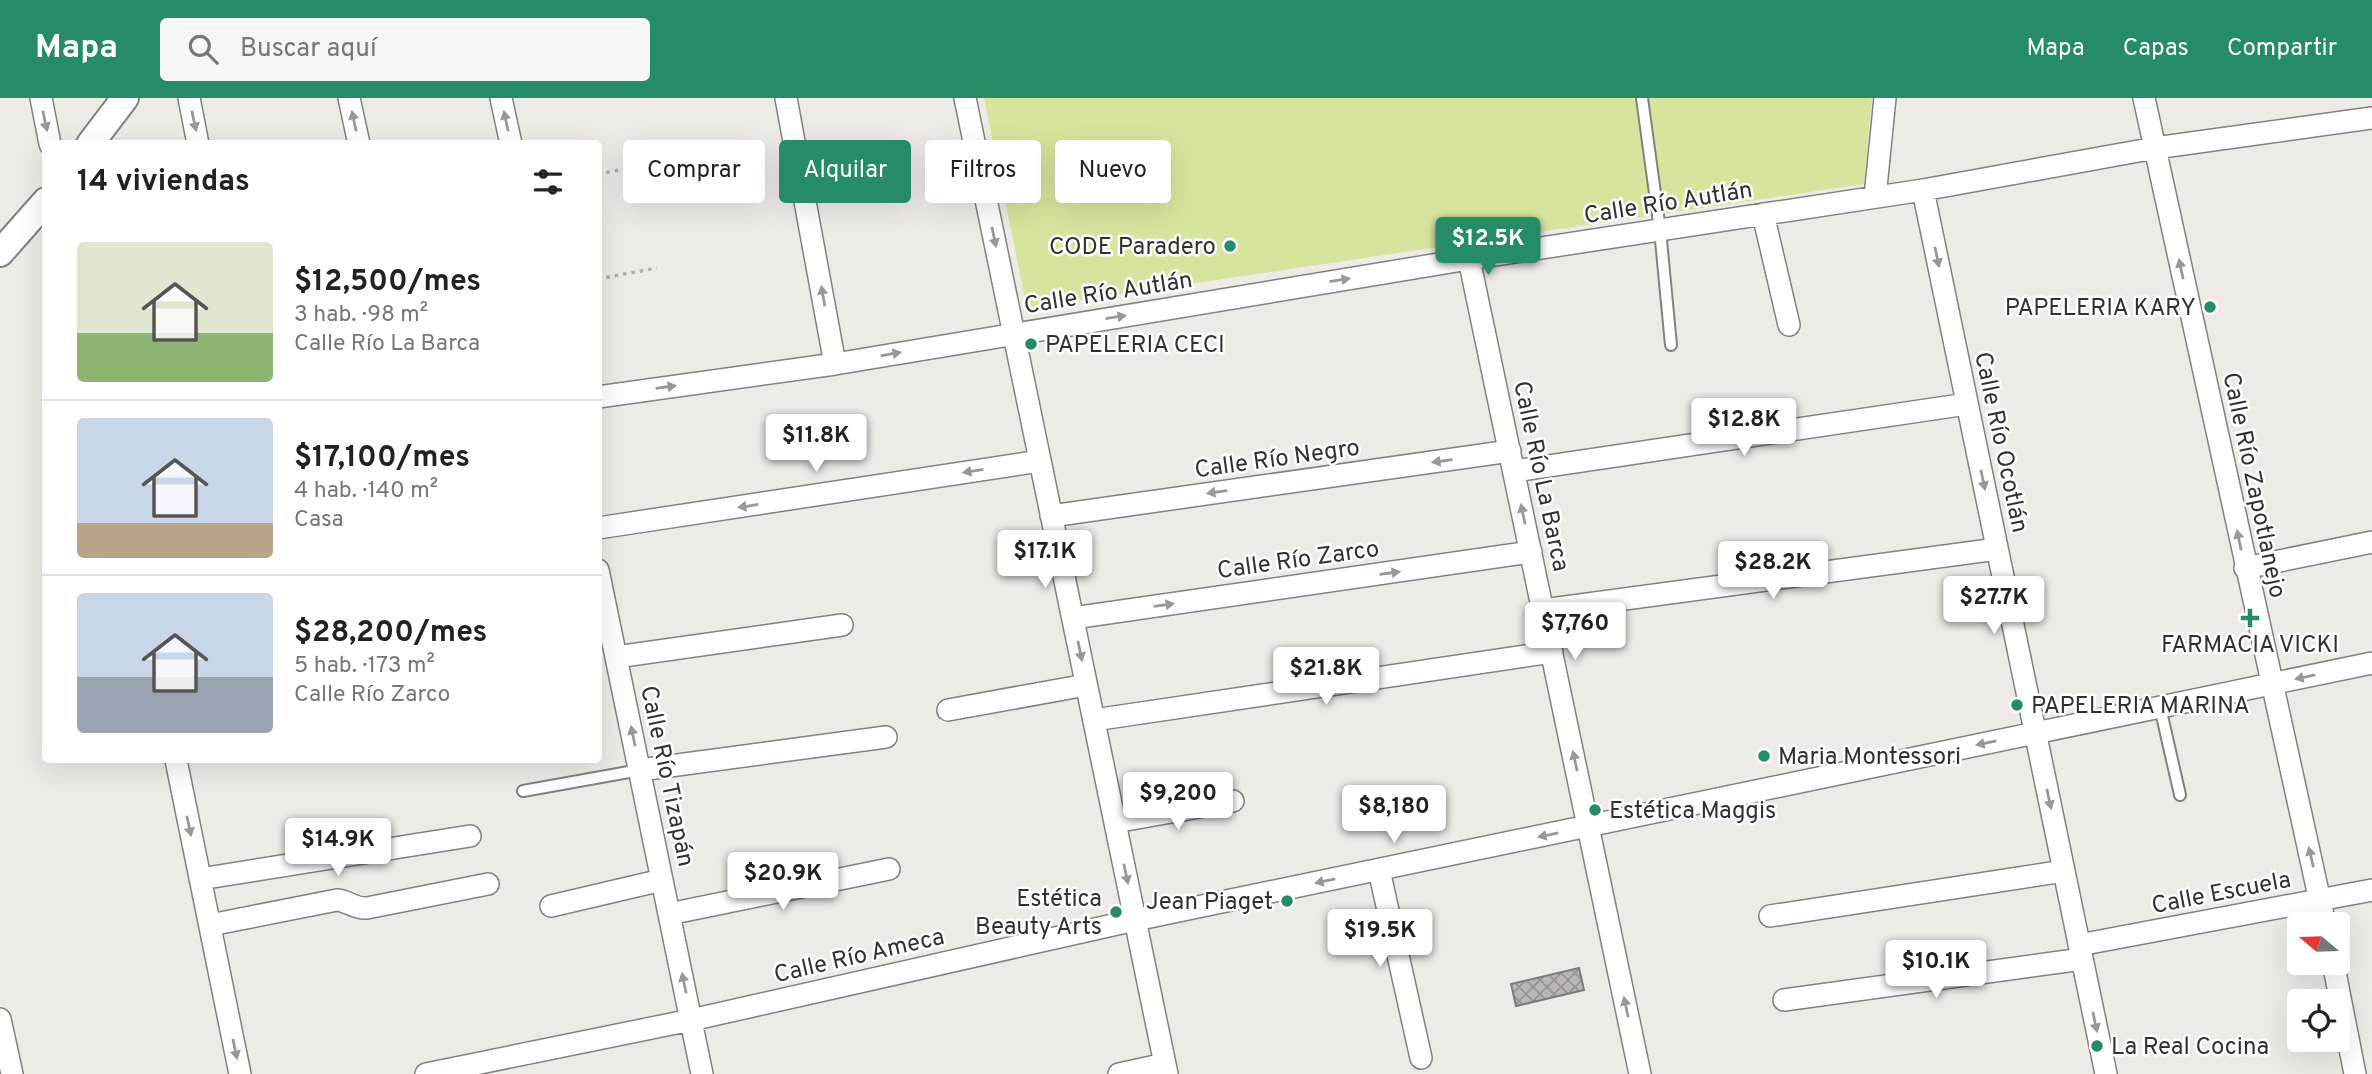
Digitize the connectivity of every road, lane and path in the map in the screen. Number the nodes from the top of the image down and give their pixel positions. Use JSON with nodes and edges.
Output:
{"nodes":[{"id":1,"x":41,"y":98,"type":"edge"},
{"id":2,"x":125,"y":98,"type":"edge"},
{"id":3,"x":189,"y":98,"type":"edge"},
{"id":4,"x":349,"y":98,"type":"edge"},
{"id":5,"x":501,"y":98,"type":"edge"},
{"id":6,"x":786,"y":98,"type":"edge"},
{"id":7,"x":965,"y":98,"type":"edge"},
{"id":8,"x":1642,"y":98,"type":"edge"},
{"id":9,"x":1885,"y":98,"type":"edge"},
{"id":10,"x":2144,"y":98,"type":"edge"},
{"id":11,"x":2372,"y":118,"type":"edge"},
{"id":12,"x":49,"y":140,"type":"edge"},
{"id":13,"x":93,"y":140,"type":"edge"},
{"id":14,"x":197,"y":140,"type":"edge"},
{"id":15,"x":358,"y":140,"type":"edge"},
{"id":16,"x":510,"y":140,"type":"edge"},
{"id":17,"x":2155,"y":148,"type":"junction"},
{"id":18,"x":623,"y":169,"type":"edge"},
{"id":19,"x":602,"y":173,"type":"edge"},
{"id":20,"x":1923,"y":190,"type":"junction"},
{"id":21,"x":1875,"y":197,"type":"junction"},
{"id":22,"x":42,"y":206,"type":"edge"},
{"id":23,"x":1763,"y":214,"type":"junction"},
{"id":24,"x":1660,"y":230,"type":"junction"},
{"id":25,"x":0,"y":254,"type":"edge"},
{"id":26,"x":1469,"y":259,"type":"junction"},
{"id":27,"x":657,"y":268,"type":"dead end"},
{"id":28,"x":602,"y":278,"type":"edge"},
{"id":29,"x":1789,"y":325,"type":"dead end"},
{"id":30,"x":1014,"y":334,"type":"junction"},
{"id":31,"x":1671,"y":345,"type":"dead end"},
{"id":32,"x":835,"y":364,"type":"junction"},
{"id":33,"x":602,"y":396,"type":"edge"},
{"id":34,"x":1967,"y":404,"type":"junction"},
{"id":35,"x":1040,"y":461,"type":"junction"},
{"id":36,"x":1512,"y":461,"type":"junction"},
{"id":37,"x":1051,"y":516,"type":"junction"},
{"id":38,"x":602,"y":527,"type":"edge"},
{"id":39,"x":2372,"y":542,"type":"edge"},
{"id":40,"x":1997,"y":550,"type":"junction"},
{"id":41,"x":1531,"y":552,"type":"junction"},
{"id":42,"x":2245,"y":568,"type":"junction"},
{"id":43,"x":602,"y":589,"type":"edge"},
{"id":44,"x":1543,"y":610,"type":"junction"},
{"id":45,"x":1073,"y":618,"type":"junction"},
{"id":46,"x":842,"y":625,"type":"dead end"},
{"id":47,"x":1552,"y":652,"type":"junction"},
{"id":48,"x":616,"y":657,"type":"junction"},
{"id":49,"x":2372,"y":663,"type":"edge"},
{"id":50,"x":2271,"y":684,"type":"junction"},
{"id":51,"x":1086,"y":685,"type":"junction"},
{"id":52,"x":2160,"y":707,"type":"junction"},
{"id":53,"x":948,"y":710,"type":"dead end"},
{"id":54,"x":1094,"y":720,"type":"junction"},
{"id":55,"x":2035,"y":733,"type":"junction"},
{"id":56,"x":886,"y":737,"type":"dead end"},
{"id":57,"x":177,"y":763,"type":"edge"},
{"id":58,"x":640,"y":770,"type":"junction"},
{"id":59,"x":523,"y":791,"type":"dead end"},
{"id":60,"x":2180,"y":795,"type":"dead end"},
{"id":61,"x":1233,"y":801,"type":"dead end"},
{"id":62,"x":1115,"y":822,"type":"junction"},
{"id":63,"x":1588,"y":827,"type":"junction"},
{"id":64,"x":470,"y":836,"type":"dead end"},
{"id":65,"x":889,"y":869,"type":"dead end"},
{"id":66,"x":1379,"y":870,"type":"junction"},
{"id":67,"x":2064,"y":871,"type":"junction"},
{"id":68,"x":200,"y":879,"type":"junction"},
{"id":69,"x":662,"y":880,"type":"junction"},
{"id":70,"x":488,"y":884,"type":"dead end"},
{"id":71,"x":2372,"y":890,"type":"edge"},
{"id":72,"x":2320,"y":899,"type":"junction"},
{"id":73,"x":551,"y":906,"type":"dead end"},
{"id":74,"x":2323,"y":912,"type":"edge"},
{"id":75,"x":669,"y":914,"type":"junction"},
{"id":76,"x":1770,"y":916,"type":"dead end"},
{"id":77,"x":1135,"y":920,"type":"junction"},
{"id":78,"x":210,"y":925,"type":"junction"},
{"id":79,"x":2081,"y":952,"type":"junction"},
{"id":80,"x":2336,"y":975,"type":"edge"},
{"id":81,"x":1784,"y":1000,"type":"dead end"},
{"id":82,"x":0,"y":1019,"type":"edge"},
{"id":83,"x":691,"y":1020,"type":"junction"},
{"id":84,"x":1421,"y":1058,"type":"dead end"},
{"id":85,"x":1166,"y":1069,"type":"edge"},
{"id":86,"x":12,"y":1074,"type":"edge"},
{"id":87,"x":240,"y":1074,"type":"edge"},
{"id":88,"x":426,"y":1074,"type":"edge"},
{"id":89,"x":702,"y":1074,"type":"edge"},
{"id":90,"x":1119,"y":1074,"type":"edge"},
{"id":91,"x":1640,"y":1074,"type":"edge"},
{"id":92,"x":2106,"y":1074,"type":"edge"},
{"id":93,"x":2355,"y":1074,"type":"edge"}],
"edges":[{"from":1,"to":12,"type":"street","one_way":true},
{"from":2,"to":13,"type":"street"},
{"from":3,"to":14,"type":"street","one_way":true},
{"from":15,"to":4,"type":"street","one_way":true},
{"from":16,"to":5,"type":"street","one_way":true},
{"from":32,"to":6,"type":"street","one_way":true},
{"from":7,"to":30,"type":"street","one_way":true},
{"from":8,"to":24,"type":"lane"},
{"from":9,"to":21,"type":"street"},
{"from":10,"to":17,"type":"street","name":"Calle Río Zapotlanejo"},
{"from":11,"to":17,"type":"street","name":"Calle Río Autlán"},
{"from":17,"to":20,"type":"street","name":"Calle Río Autlán"},
{"from":42,"to":17,"type":"street","name":"Calle Río Zapotlanejo","one_way":true},
{"from":18,"to":19,"type":"path"},
{"from":20,"to":21,"type":"street","name":"Calle Río Autlán"},
{"from":20,"to":34,"type":"street","name":"Calle Río Ocotlán","one_way":true},
{"from":21,"to":23,"type":"street","name":"Calle Río Autlán"},
{"from":22,"to":25,"type":"street"},
{"from":23,"to":24,"type":"street","name":"Calle Río Autlán"},
{"from":23,"to":29,"type":"street"},
{"from":24,"to":26,"type":"street","name":"Calle Río Autlán"},
{"from":24,"to":31,"type":"lane"},
{"from":30,"to":26,"type":"street","name":"Calle Río Autlán","one_way":true},
{"from":26,"to":36,"type":"street","name":"Calle Río La Barca"},
{"from":27,"to":28,"type":"path"},
{"from":32,"to":30,"type":"street","name":"Calle Río Autlán","one_way":true},
{"from":30,"to":35,"type":"street"},
{"from":33,"to":32,"type":"street","name":"Calle Río Autlán","one_way":true},
{"from":34,"to":36,"type":"street","name":"Calle Río Negro"},
{"from":34,"to":40,"type":"street","name":"Calle Río Ocotlán","one_way":true},
{"from":35,"to":37,"type":"street"},
{"from":35,"to":38,"type":"street","one_way":true},
{"from":36,"to":37,"type":"street","name":"Calle Río Negro","one_way":true},
{"from":41,"to":36,"type":"street","name":"Calle Río La Barca","one_way":true},
{"from":37,"to":45,"type":"street"},
{"from":39,"to":42,"type":"street"},
{"from":40,"to":44,"type":"street"},
{"from":40,"to":55,"type":"street","name":"Calle Río Ocotlán"},
{"from":41,"to":44,"type":"street","name":"Calle Río La Barca"},
{"from":45,"to":41,"type":"street","name":"Calle Río Zarco","one_way":true},
{"from":42,"to":50,"type":"street","name":"Calle Río Zapotlanejo"},
{"from":43,"to":48,"type":"street","name":"Calle Río Tizapán"},
{"from":44,"to":47,"type":"street","name":"Calle Río La Barca"},
{"from":45,"to":51,"type":"street","one_way":true},
{"from":46,"to":48,"type":"street"},
{"from":47,"to":54,"type":"street"},
{"from":63,"to":47,"type":"street","name":"Calle Río La Barca","one_way":true},
{"from":58,"to":48,"type":"street","name":"Calle Río Tizapán","one_way":true},
{"from":49,"to":50,"type":"street","name":"Calle Río Ameca","one_way":true},
{"from":50,"to":52,"type":"street","name":"Calle Río Ameca"},
{"from":72,"to":50,"type":"street","name":"Calle Río Zapotlanejo","one_way":true},
{"from":51,"to":53,"type":"street"},
{"from":51,"to":54,"type":"street"},
{"from":52,"to":55,"type":"street","name":"Calle Río Ameca"},
{"from":52,"to":60,"type":"lane"},
{"from":54,"to":62,"type":"street"},
{"from":55,"to":63,"type":"street","name":"Calle Río Ameca","one_way":true},
{"from":55,"to":67,"type":"street","name":"Calle Río Ocotlán","one_way":true},
{"from":56,"to":58,"type":"street"},
{"from":57,"to":68,"type":"street","one_way":true},
{"from":58,"to":59,"type":"lane"},
{"from":58,"to":69,"type":"street","name":"Calle Río Tizapán"},
{"from":61,"to":62,"type":"street"},
{"from":62,"to":77,"type":"street","one_way":true},
{"from":63,"to":66,"type":"street","name":"Calle Río Ameca","one_way":true},
{"from":91,"to":63,"type":"street","name":"Calle Río La Barca","one_way":true},
{"from":64,"to":68,"type":"street"},
{"from":65,"to":75,"type":"street"},
{"from":66,"to":77,"type":"street","name":"Calle Río Ameca","one_way":true},
{"from":66,"to":84,"type":"street"},
{"from":67,"to":76,"type":"street"},
{"from":67,"to":79,"type":"street","name":"Calle Río Ocotlán"},
{"from":68,"to":78,"type":"street"},
{"from":69,"to":73,"type":"street"},
{"from":69,"to":75,"type":"street","name":"Calle Río Tizapán"},
{"from":70,"to":78,"type":"street"},
{"from":71,"to":72,"type":"street","name":"Calle Escuela"},
{"from":72,"to":74,"type":"street","name":"Calle Río Zapotlanejo"},
{"from":72,"to":79,"type":"street","name":"Calle Escuela"},
{"from":83,"to":75,"type":"street","name":"Calle Río Tizapán","one_way":true},
{"from":77,"to":83,"type":"street","name":"Calle Río Ameca"},
{"from":77,"to":85,"type":"street"},
{"from":78,"to":87,"type":"street","one_way":true},
{"from":79,"to":81,"type":"street","name":"Calle Escuela"},
{"from":79,"to":92,"type":"street","name":"Calle Río Ocotlán","one_way":true},
{"from":80,"to":93,"type":"street"},
{"from":82,"to":86,"type":"street"},
{"from":83,"to":88,"type":"street","name":"Calle Río Ameca"},
{"from":83,"to":89,"type":"street","name":"Calle Río Tizapán"},
{"from":85,"to":90,"type":"street"}]}
